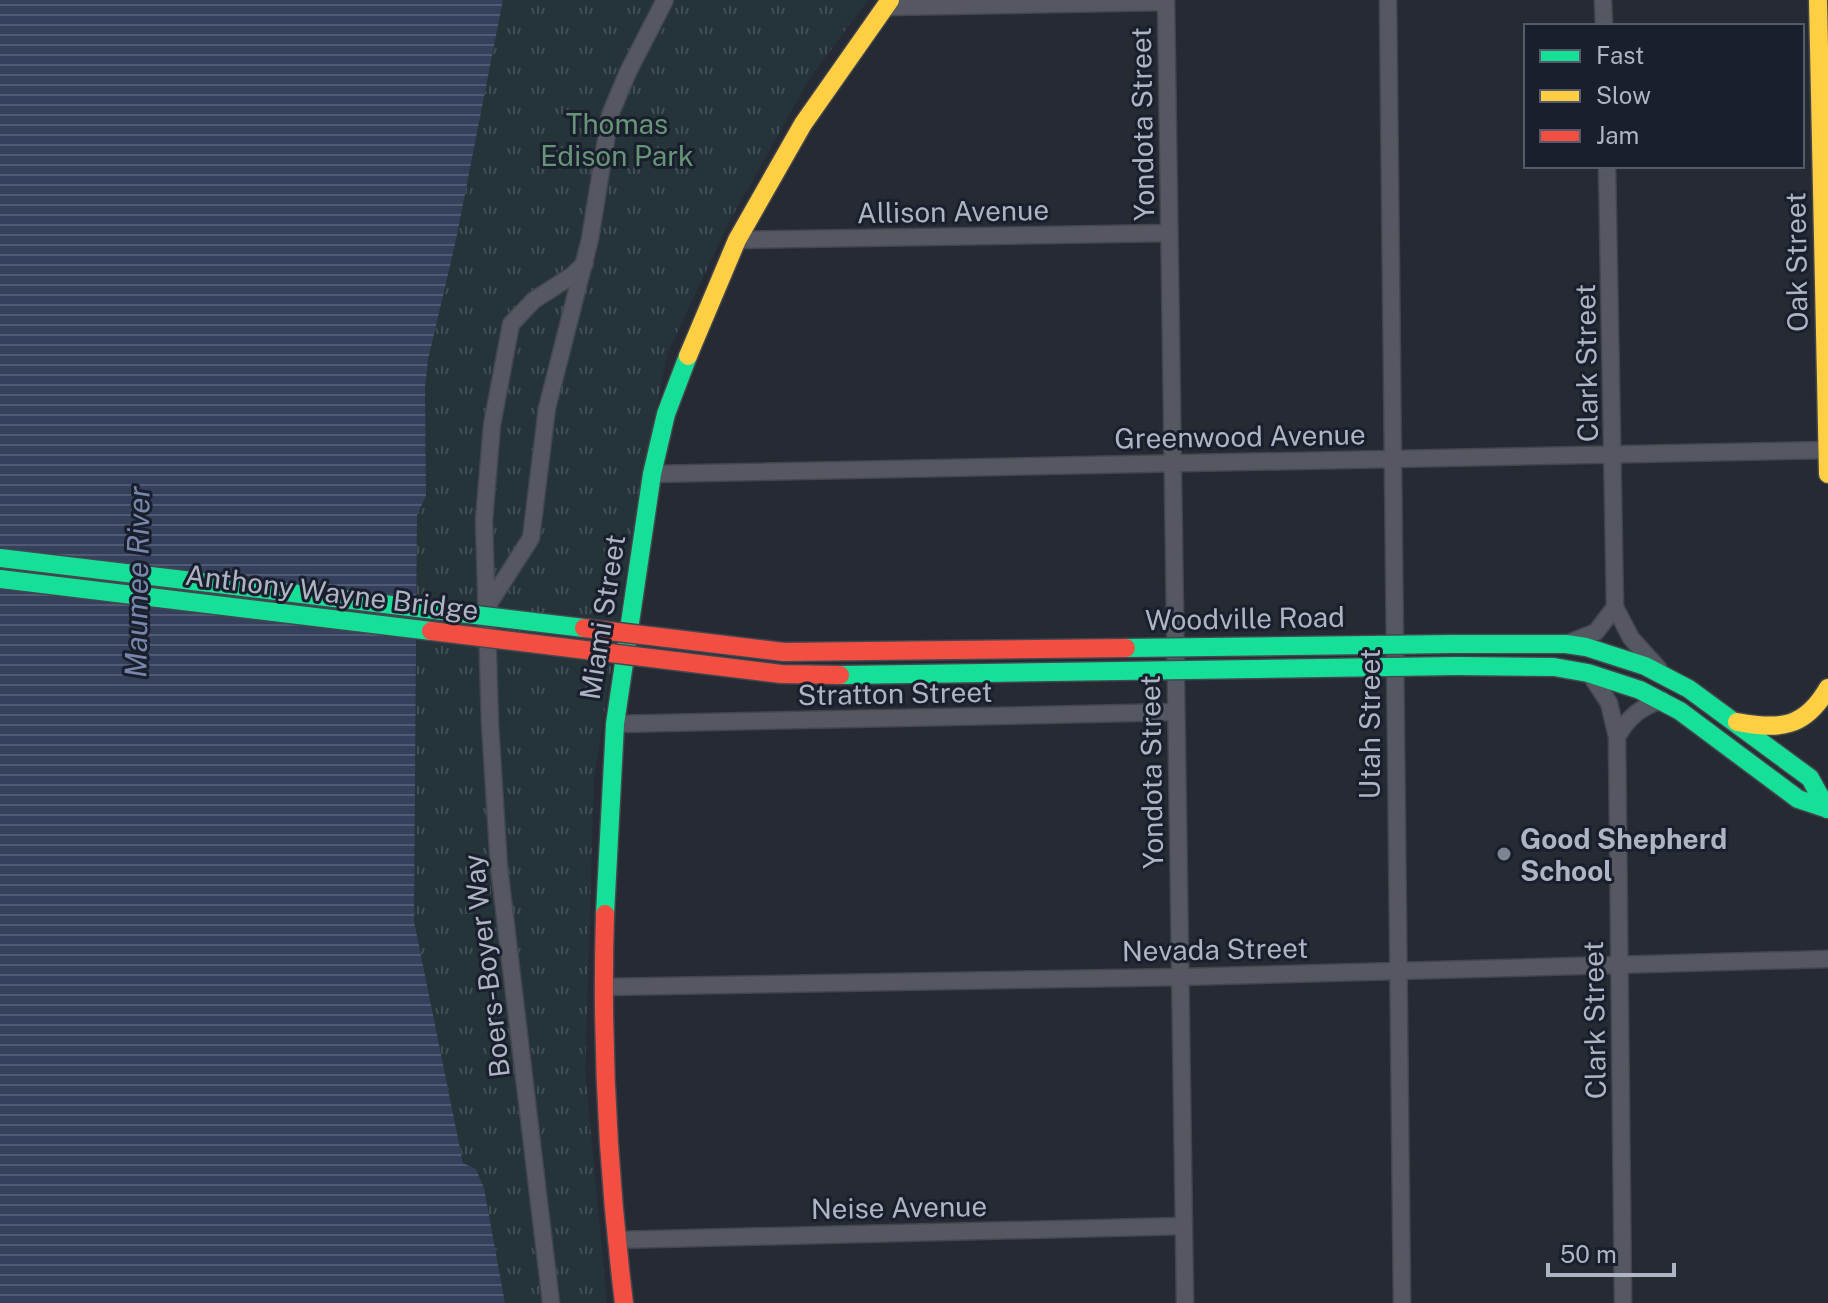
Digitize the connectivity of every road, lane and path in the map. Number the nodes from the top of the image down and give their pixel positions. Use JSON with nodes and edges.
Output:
{"nodes":[{"id":1,"x":665,"y":0,"type":"edge"},
{"id":2,"x":1388,"y":0,"type":"edge"},
{"id":3,"x":1603,"y":0,"type":"edge"},
{"id":4,"x":1818,"y":0,"type":"edge"},
{"id":5,"x":1166,"y":1,"type":"edge"},
{"id":6,"x":888,"y":4,"type":"edge"},
{"id":7,"x":1604,"y":24,"type":"edge"},
{"id":8,"x":1607,"y":168,"type":"edge"},
{"id":9,"x":1169,"y":233,"type":"junction"},
{"id":10,"x":737,"y":240,"type":"junction"},
{"id":11,"x":585,"y":263,"type":"junction"},
{"id":12,"x":1828,"y":450,"type":"edge"},
{"id":13,"x":1614,"y":454,"type":"junction"},
{"id":14,"x":1393,"y":459,"type":"junction"},
{"id":15,"x":1173,"y":463,"type":"junction"},
{"id":16,"x":652,"y":474,"type":"junction"},
{"id":17,"x":1828,"y":474,"type":"edge"},
{"id":18,"x":0,"y":558,"type":"edge"},
{"id":19,"x":0,"y":579,"type":"edge"},
{"id":20,"x":1615,"y":607,"type":"junction"},
{"id":21,"x":485,"y":622,"type":"junction"},
{"id":22,"x":610,"y":632,"type":"joint"},
{"id":23,"x":1566,"y":644,"type":"junction"},
{"id":24,"x":610,"y":654,"type":"joint"},
{"id":25,"x":1588,"y":673,"type":"junction"},
{"id":26,"x":1665,"y":676,"type":"junction"},
{"id":27,"x":1828,"y":688,"type":"edge"},
{"id":28,"x":1662,"y":700,"type":"junction"},
{"id":29,"x":1176,"y":712,"type":"junction"},
{"id":30,"x":1737,"y":722,"type":"junction"},
{"id":31,"x":615,"y":724,"type":"junction"},
{"id":32,"x":1617,"y":737,"type":"junction"},
{"id":33,"x":1828,"y":809,"type":"edge"},
{"id":34,"x":1828,"y":959,"type":"edge"},
{"id":35,"x":1619,"y":964,"type":"junction"},
{"id":36,"x":1397,"y":971,"type":"junction"},
{"id":37,"x":1180,"y":977,"type":"junction"},
{"id":38,"x":603,"y":987,"type":"junction"},
{"id":39,"x":1184,"y":1226,"type":"junction"},
{"id":40,"x":616,"y":1240,"type":"junction"},
{"id":41,"x":551,"y":1303,"type":"edge"},
{"id":42,"x":624,"y":1303,"type":"edge"},
{"id":43,"x":1185,"y":1303,"type":"edge"},
{"id":44,"x":1402,"y":1303,"type":"edge"},
{"id":45,"x":1623,"y":1303,"type":"edge"}],
"edges":[{"from":1,"to":11,"type":"street","name":"Boers-Boyer Way"},
{"from":2,"to":14,"type":"street","name":"Utah Street"},
{"from":3,"to":7,"type":"street"},
{"from":4,"to":12,"type":"main road","name":"Oak Street"},
{"from":5,"to":6,"type":"street"},
{"from":5,"to":9,"type":"street","name":"Yondota Street"},
{"from":6,"to":10,"type":"main road","name":"Miami Street"},
{"from":8,"to":13,"type":"street","name":"Clark Street"},
{"from":9,"to":10,"type":"street","name":"Allison Avenue"},
{"from":9,"to":15,"type":"street","name":"Yondota Street"},
{"from":10,"to":16,"type":"main road","name":"Miami Street"},
{"from":11,"to":21,"type":"street","name":"Boers-Boyer Way"},
{"from":11,"to":21,"type":"street","name":"Boers-Boyer Way"},
{"from":12,"to":13,"type":"street","name":"Greenwood Avenue"},
{"from":12,"to":17,"type":"main road","name":"Oak Street"},
{"from":13,"to":14,"type":"street","name":"Greenwood Avenue"},
{"from":13,"to":20,"type":"street","name":"Clark Street"},
{"from":14,"to":15,"type":"street","name":"Greenwood Avenue"},
{"from":14,"to":36,"type":"street","name":"Utah Street"},
{"from":15,"to":16,"type":"street","name":"Greenwood Avenue"},
{"from":15,"to":29,"type":"street","name":"Yondota Street"},
{"from":16,"to":31,"type":"main road","name":"Miami Street"},
{"from":18,"to":22,"type":"main road","name":"Anthony Wayne Bridge","bridge":true},
{"from":19,"to":24,"type":"main road","name":"Anthony Wayne Bridge","bridge":true},
{"from":20,"to":23,"type":"street"},
{"from":20,"to":26,"type":"street","name":"Clark Street"},
{"from":21,"to":41,"type":"street","name":"Boers-Boyer Way"},
{"from":22,"to":23,"type":"main road","name":"Woodville Road","bridge":true},
{"from":23,"to":26,"type":"main road","name":"Woodville Road"},
{"from":24,"to":25,"type":"main road","name":"Woodville Road","bridge":true},
{"from":25,"to":28,"type":"main road","name":"Woodville Road"},
{"from":25,"to":32,"type":"street","name":"Clark Street"},
{"from":26,"to":30,"type":"main road","name":"Woodville Road"},
{"from":27,"to":30,"type":"main road"},
{"from":28,"to":32,"type":"street"},
{"from":28,"to":33,"type":"main road","name":"Woodville Road"},
{"from":29,"to":31,"type":"street","name":"Stratton Street"},
{"from":29,"to":37,"type":"street","name":"Yondota Street"},
{"from":30,"to":33,"type":"main road","name":"Woodville Road"},
{"from":31,"to":38,"type":"main road","name":"Miami Street"},
{"from":32,"to":35,"type":"street","name":"Clark Street"},
{"from":34,"to":35,"type":"street","name":"Nevada Street"},
{"from":35,"to":36,"type":"street","name":"Nevada Street"},
{"from":35,"to":45,"type":"street","name":"Clark Street"},
{"from":36,"to":37,"type":"street","name":"Nevada Street"},
{"from":36,"to":44,"type":"street","name":"Utah Street"},
{"from":37,"to":38,"type":"street","name":"Nevada Street"},
{"from":37,"to":39,"type":"street","name":"Yondota Street"},
{"from":38,"to":40,"type":"main road","name":"Miami Street"},
{"from":39,"to":40,"type":"street","name":"Neise Avenue"},
{"from":39,"to":43,"type":"street","name":"Yondota Street"},
{"from":40,"to":42,"type":"main road","name":"Miami Street"}]}
